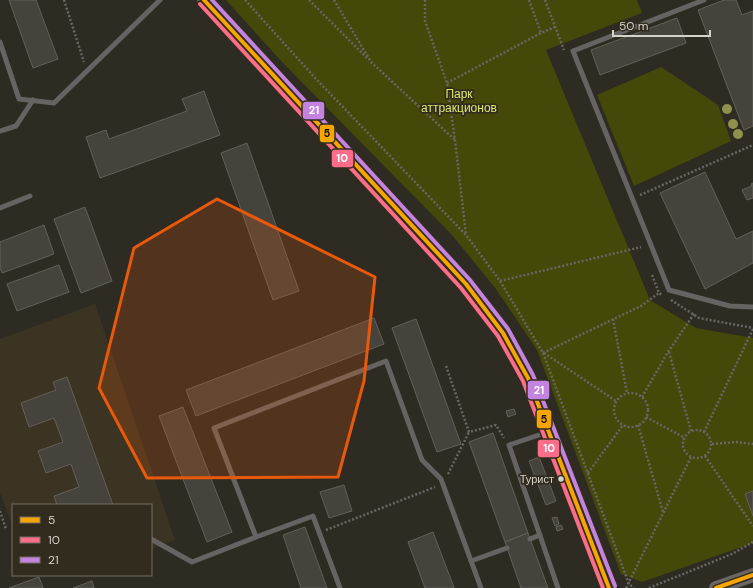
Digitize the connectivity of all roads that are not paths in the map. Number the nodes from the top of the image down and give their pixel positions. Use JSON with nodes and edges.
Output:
{"nodes":[{"id":1,"x":160,"y":0,"type":"edge"},
{"id":2,"x":204,"y":0,"type":"edge"},
{"id":3,"x":704,"y":0,"type":"edge"},
{"id":4,"x":0,"y":42,"type":"edge"},
{"id":5,"x":33,"y":100,"type":"junction"},
{"id":6,"x":0,"y":131,"type":"edge"},
{"id":7,"x":30,"y":196,"type":"dead end"},
{"id":8,"x":0,"y":208,"type":"edge"},
{"id":9,"x":753,"y":308,"type":"edge"},
{"id":10,"x":549,"y":431,"type":"junction"},
{"id":11,"x":540,"y":535,"type":"junction"},
{"id":12,"x":256,"y":537,"type":"junction"},
{"id":13,"x":530,"y":539,"type":"dead end"},
{"id":14,"x":152,"y":540,"type":"edge"},
{"id":15,"x":507,"y":548,"type":"dead end"},
{"id":16,"x":470,"y":561,"type":"junction"},
{"id":17,"x":753,"y":575,"type":"edge"},
{"id":18,"x":340,"y":588,"type":"edge"},
{"id":19,"x":481,"y":588,"type":"edge"},
{"id":20,"x":558,"y":588,"type":"edge"},
{"id":21,"x":609,"y":588,"type":"edge"},
{"id":22,"x":716,"y":588,"type":"edge"}],
"edges":[{"from":1,"to":5,"type":"lane"},
{"from":2,"to":10,"type":"main road"},
{"from":3,"to":9,"type":"lane"},
{"from":4,"to":5,"type":"lane"},
{"from":5,"to":6,"type":"lane"},
{"from":7,"to":8,"type":"lane"},
{"from":10,"to":11,"type":"lane"},
{"from":10,"to":21,"type":"main road"},
{"from":11,"to":13,"type":"lane"},
{"from":11,"to":20,"type":"lane"},
{"from":12,"to":14,"type":"lane"},
{"from":12,"to":16,"type":"lane"},
{"from":12,"to":18,"type":"lane"},
{"from":15,"to":16,"type":"lane"},
{"from":16,"to":19,"type":"lane"},
{"from":17,"to":22,"type":"main road"}]}
